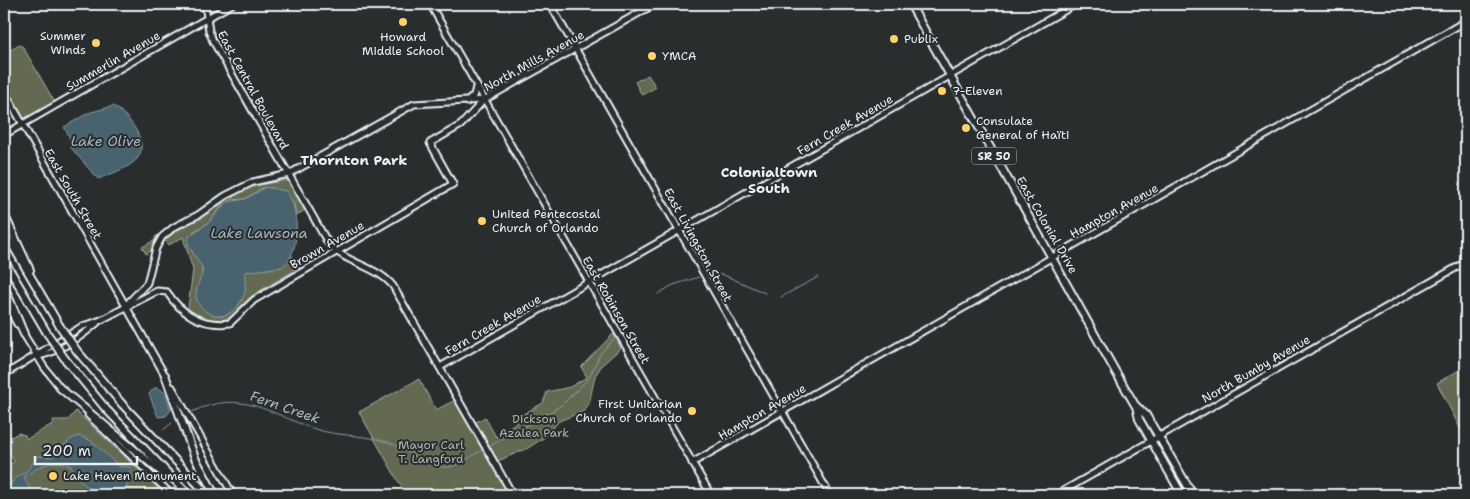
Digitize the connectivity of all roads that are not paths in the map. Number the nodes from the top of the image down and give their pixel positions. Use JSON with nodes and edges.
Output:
{"nodes":[{"id":1,"x":205,"y":4,"type":"edge"},
{"id":2,"x":232,"y":4,"type":"edge"},
{"id":3,"x":430,"y":4,"type":"edge"},
{"id":4,"x":550,"y":4,"type":"edge"},
{"id":5,"x":655,"y":4,"type":"edge"},
{"id":6,"x":910,"y":4,"type":"edge"},
{"id":7,"x":1076,"y":4,"type":"edge"},
{"id":8,"x":207,"y":18,"type":"junction"},
{"id":9,"x":1466,"y":21,"type":"edge"},
{"id":10,"x":576,"y":49,"type":"junction"},
{"id":11,"x":949,"y":77,"type":"junction"},
{"id":12,"x":475,"y":84,"type":"junction"},
{"id":13,"x":4,"y":91,"type":"edge"},
{"id":14,"x":484,"y":100,"type":"junction"},
{"id":15,"x":466,"y":103,"type":"junction"},
{"id":16,"x":22,"y":124,"type":"junction"},
{"id":17,"x":4,"y":135,"type":"edge"},
{"id":18,"x":289,"y":174,"type":"junction"},
{"id":19,"x":453,"y":184,"type":"joint"},
{"id":20,"x":4,"y":214,"type":"edge"},
{"id":21,"x":4,"y":231,"type":"edge"},
{"id":22,"x":679,"y":231,"type":"junction"},
{"id":23,"x":336,"y":252,"type":"junction"},
{"id":24,"x":1052,"y":258,"type":"junction"},
{"id":25,"x":4,"y":260,"type":"edge"},
{"id":26,"x":1466,"y":262,"type":"edge"},
{"id":27,"x":588,"y":282,"type":"junction"},
{"id":28,"x":4,"y":286,"type":"edge"},
{"id":29,"x":38,"y":290,"type":"junction"},
{"id":30,"x":4,"y":300,"type":"edge"},
{"id":31,"x":126,"y":306,"type":"junction"},
{"id":32,"x":24,"y":334,"type":"junction"},
{"id":33,"x":37,"y":356,"type":"junction"},
{"id":34,"x":440,"y":367,"type":"junction"},
{"id":35,"x":4,"y":375,"type":"edge"},
{"id":36,"x":165,"y":375,"type":"junction"},
{"id":37,"x":60,"y":388,"type":"junction"},
{"id":38,"x":1135,"y":405,"type":"junction"},
{"id":39,"x":782,"y":412,"type":"junction"},
{"id":40,"x":1159,"y":436,"type":"junction"},
{"id":41,"x":1150,"y":441,"type":"junction"},
{"id":42,"x":692,"y":463,"type":"junction"},
{"id":43,"x":172,"y":495,"type":"edge"},
{"id":44,"x":190,"y":495,"type":"edge"},
{"id":45,"x":208,"y":495,"type":"edge"},
{"id":46,"x":215,"y":495,"type":"edge"},
{"id":47,"x":233,"y":495,"type":"edge"},
{"id":48,"x":512,"y":495,"type":"edge"},
{"id":49,"x":711,"y":495,"type":"edge"},
{"id":50,"x":830,"y":495,"type":"edge"},
{"id":51,"x":1056,"y":495,"type":"edge"},
{"id":52,"x":1182,"y":495,"type":"edge"},
{"id":53,"x":1193,"y":495,"type":"edge"}],
"edges":[{"from":1,"to":8,"type":"street","name":"East Central Boulevard"},
{"from":2,"to":8,"type":"street","name":"Summerlin Avenue"},
{"from":3,"to":12,"type":"street","name":"East Robinson Street"},
{"from":4,"to":10,"type":"street","name":"East Livingston Street"},
{"from":5,"to":10,"type":"street","name":"North Mills Avenue"},
{"from":6,"to":11,"type":"highway","name":"East Colonial Drive","number":"SR 50"},
{"from":7,"to":11,"type":"street","name":"Fern Creek Avenue"},
{"from":8,"to":16,"type":"street","name":"Summerlin Avenue"},
{"from":8,"to":18,"type":"street","name":"East Central Boulevard"},
{"from":9,"to":24,"type":"street","name":"Hampton Avenue"},
{"from":10,"to":14,"type":"street","name":"North Mills Avenue"},
{"from":10,"to":22,"type":"street","name":"East Livingston Street"},
{"from":11,"to":22,"type":"street","name":"Fern Creek Avenue"},
{"from":11,"to":24,"type":"highway","name":"East Colonial Drive","number":"SR 50"},
{"from":12,"to":14,"type":"street","name":"East Robinson Street"},
{"from":12,"to":15,"type":"street"},
{"from":13,"to":16,"type":"street","name":"East South Street"},
{"from":14,"to":15,"type":"street"},
{"from":14,"to":19,"type":"street","name":"North Mills Avenue"},
{"from":14,"to":27,"type":"street","name":"East Robinson Street"},
{"from":15,"to":18,"type":"street"},
{"from":16,"to":17,"type":"street","name":"Summerlin Avenue"},
{"from":16,"to":31,"type":"street","name":"East South Street"},
{"from":18,"to":23,"type":"street","name":"East Central Boulevard"},
{"from":18,"to":31,"type":"street"},
{"from":19,"to":23,"type":"street","name":"Brown Avenue"},
{"from":20,"to":29,"type":"highway"},
{"from":21,"to":29,"type":"highway"},
{"from":22,"to":27,"type":"street","name":"Fern Creek Avenue"},
{"from":22,"to":39,"type":"street","name":"East Livingston Street"},
{"from":23,"to":31,"type":"street","name":"Brown Avenue"},
{"from":23,"to":34,"type":"street","name":"East Central Boulevard"},
{"from":24,"to":38,"type":"highway","name":"East Colonial Drive","number":"SR 50"},
{"from":24,"to":39,"type":"street","name":"Hampton Avenue"},
{"from":25,"to":44,"type":"highway","bridge":true},
{"from":26,"to":40,"type":"street","name":"North Bumby Avenue"},
{"from":27,"to":34,"type":"street","name":"Fern Creek Avenue"},
{"from":27,"to":42,"type":"street","name":"East Robinson Street"},
{"from":28,"to":32,"type":"highway"},
{"from":29,"to":45,"type":"highway","bridge":true},
{"from":30,"to":32,"type":"street"},
{"from":31,"to":33,"type":"street"},
{"from":31,"to":36,"type":"street","name":"East South Street"},
{"from":32,"to":33,"type":"street"},
{"from":33,"to":35,"type":"street"},
{"from":33,"to":37,"type":"street"},
{"from":34,"to":48,"type":"street","name":"East Central Boulevard"},
{"from":36,"to":46,"type":"highway"},
{"from":36,"to":47,"type":"street"},
{"from":37,"to":43,"type":"street"},
{"from":37,"to":44,"type":"highway"},
{"from":38,"to":40,"type":"highway","name":"East Colonial Drive","number":"SR 50"},
{"from":38,"to":41,"type":"highway","name":"East Colonial Drive","number":"SR 50"},
{"from":39,"to":42,"type":"street","name":"Hampton Avenue"},
{"from":39,"to":50,"type":"street","name":"East Livingston Street"},
{"from":40,"to":41,"type":"street","name":"North Bumby Avenue"},
{"from":40,"to":53,"type":"highway","name":"East Colonial Drive","number":"SR 50"},
{"from":41,"to":51,"type":"street","name":"North Bumby Avenue"},
{"from":41,"to":52,"type":"highway","name":"East Colonial Drive","number":"SR 50"},
{"from":42,"to":49,"type":"street","name":"East Robinson Street"}]}
